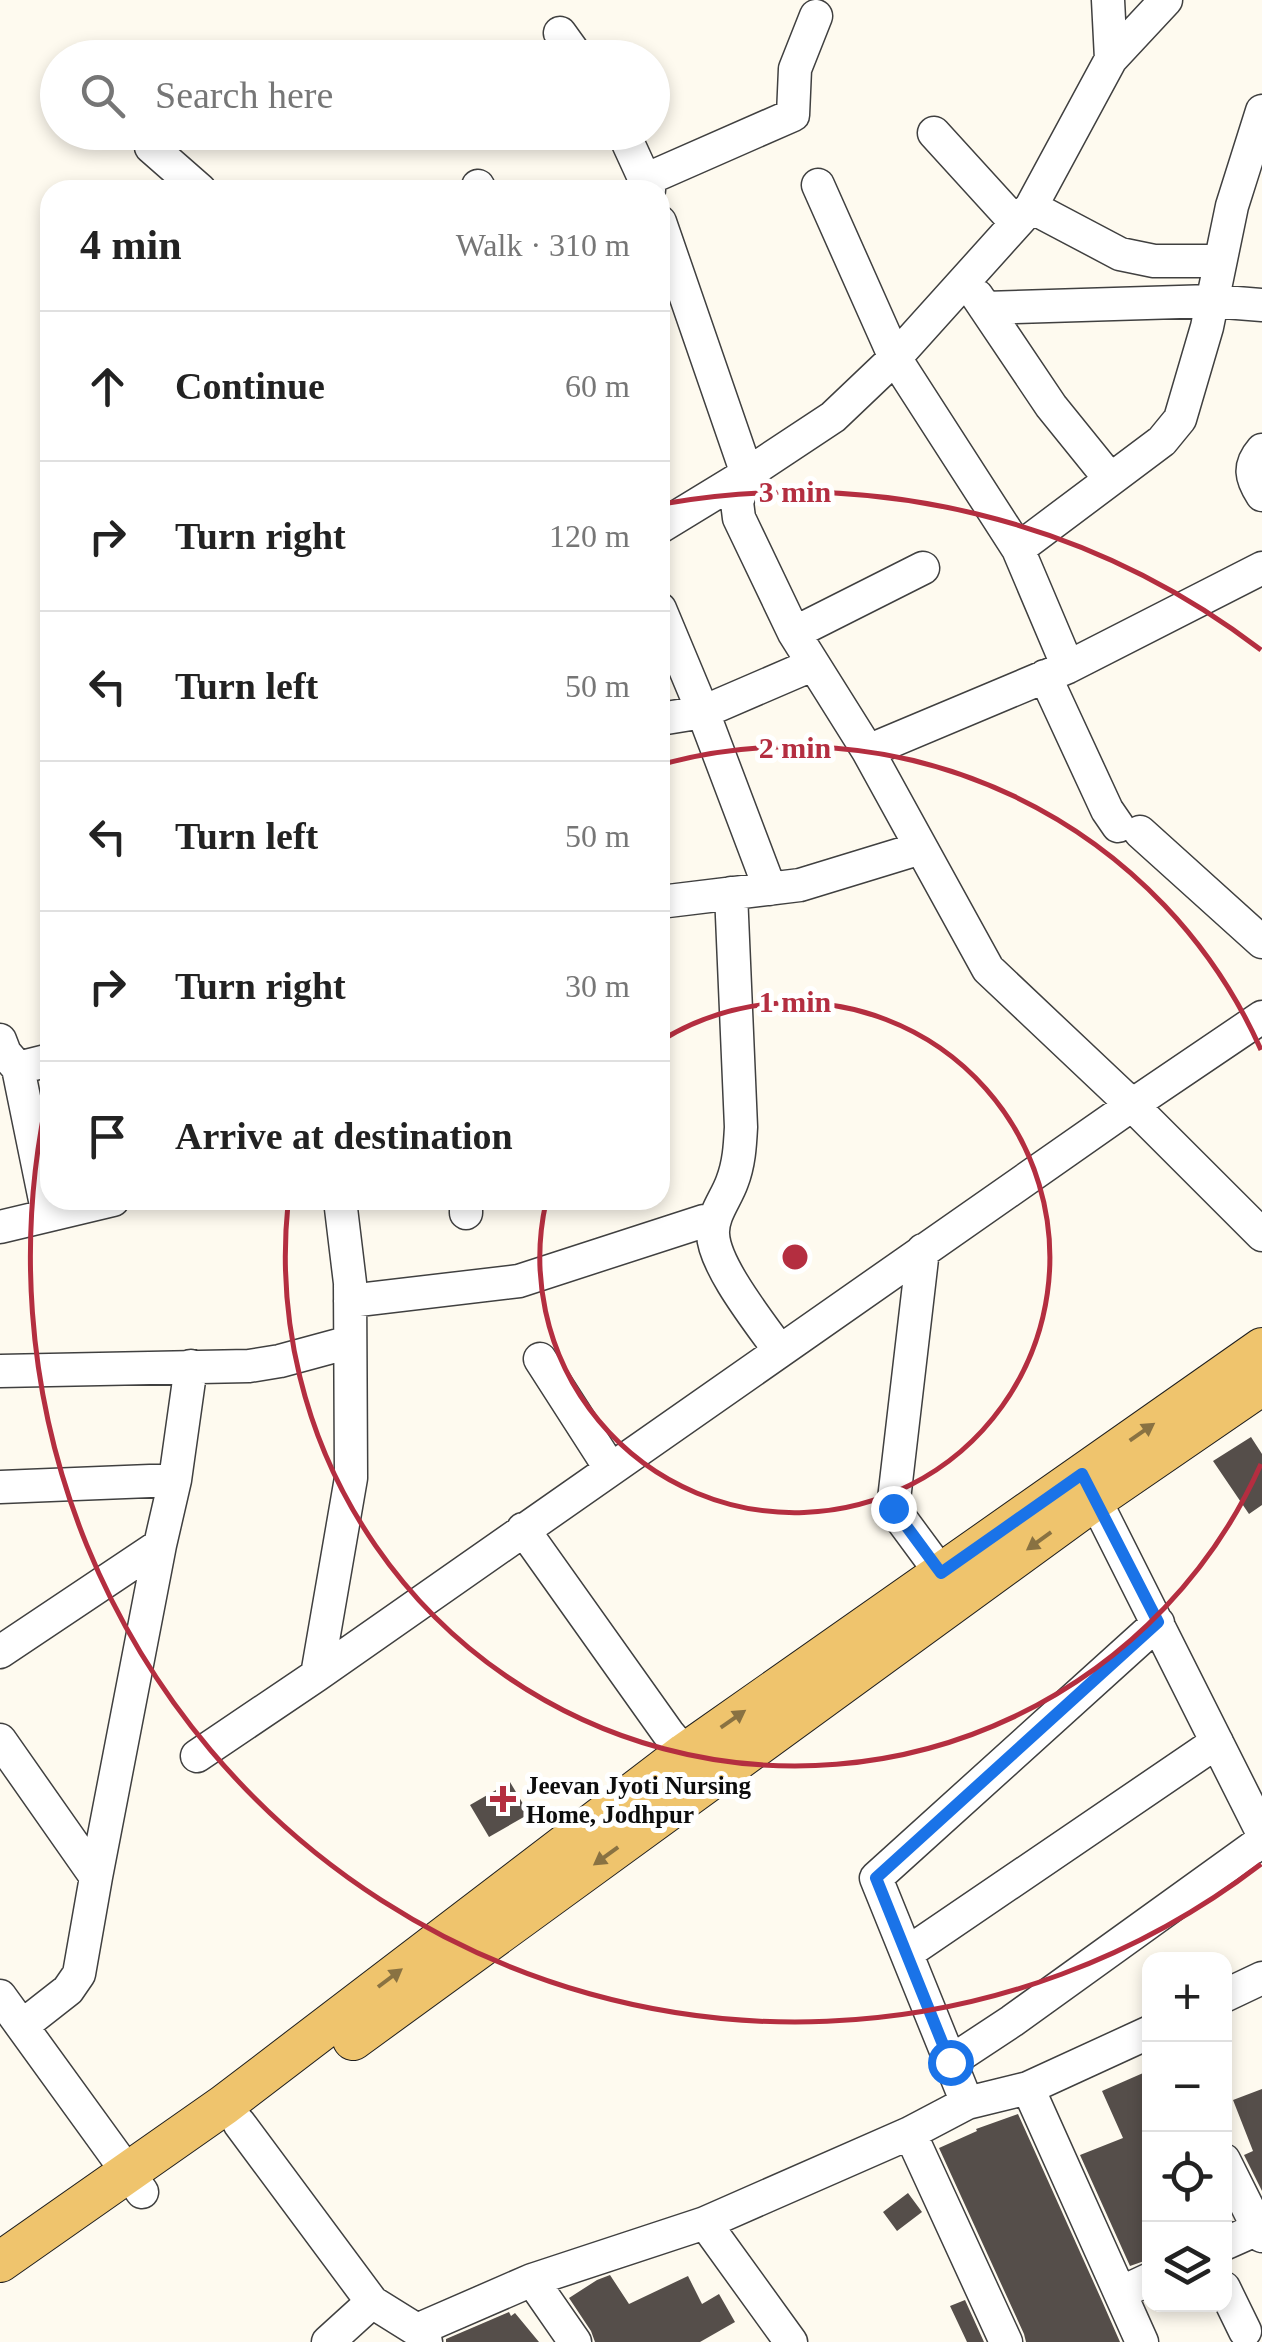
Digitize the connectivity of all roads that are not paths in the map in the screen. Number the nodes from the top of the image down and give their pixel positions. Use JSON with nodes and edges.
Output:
{"nodes":[{"id":1,"x":1108,"y":0,"type":"edge"},
{"id":2,"x":1166,"y":0,"type":"edge"},
{"id":3,"x":816,"y":16,"type":"dead end"},
{"id":4,"x":1111,"y":59,"type":"junction"},
{"id":5,"x":1262,"y":110,"type":"edge"},
{"id":6,"x":934,"y":133,"type":"dead end"},
{"id":7,"x":153,"y":150,"type":"edge"},
{"id":8,"x":631,"y":150,"type":"edge"},
{"id":9,"x":1252,"y":179,"type":"edge"},
{"id":10,"x":188,"y":180,"type":"edge"},
{"id":11,"x":645,"y":180,"type":"edge"},
{"id":12,"x":657,"y":180,"type":"edge"},
{"id":13,"x":818,"y":186,"type":"dead end"},
{"id":14,"x":1024,"y":215,"type":"junction"},
{"id":15,"x":670,"y":251,"type":"edge"},
{"id":16,"x":1220,"y":261,"type":"junction"},
{"id":17,"x":966,"y":279,"type":"junction"},
{"id":18,"x":1212,"y":300,"type":"junction"},
{"id":19,"x":1262,"y":305,"type":"edge"},
{"id":20,"x":984,"y":308,"type":"junction"},
{"id":21,"x":895,"y":358,"type":"junction"},
{"id":22,"x":1262,"y":450,"type":"edge"},
{"id":23,"x":747,"y":474,"type":"junction"},
{"id":24,"x":1110,"y":479,"type":"junction"},
{"id":25,"x":1262,"y":494,"type":"edge"},
{"id":26,"x":670,"y":520,"type":"edge"},
{"id":27,"x":1018,"y":549,"type":"junction"},
{"id":28,"x":923,"y":568,"type":"dead end"},
{"id":29,"x":1262,"y":568,"type":"edge"},
{"id":30,"x":794,"y":633,"type":"junction"},
{"id":31,"x":670,"y":634,"type":"edge"},
{"id":32,"x":812,"y":666,"type":"junction"},
{"id":33,"x":1056,"y":672,"type":"junction"},
{"id":34,"x":703,"y":712,"type":"junction"},
{"id":35,"x":670,"y":717,"type":"edge"},
{"id":36,"x":868,"y":751,"type":"junction"},
{"id":37,"x":921,"y":848,"type":"junction"},
{"id":38,"x":770,"y":888,"type":"junction"},
{"id":39,"x":730,"y":894,"type":"junction"},
{"id":40,"x":670,"y":901,"type":"edge"},
{"id":41,"x":1262,"y":942,"type":"edge"},
{"id":42,"x":1262,"y":1018,"type":"edge"},
{"id":43,"x":0,"y":1040,"type":"edge"},
{"id":44,"x":34,"y":1064,"type":"edge"},
{"id":45,"x":1132,"y":1104,"type":"junction"},
{"id":46,"x":40,"y":1129,"type":"edge"},
{"id":47,"x":48,"y":1210,"type":"edge"},
{"id":48,"x":69,"y":1210,"type":"edge"},
{"id":49,"x":341,"y":1210,"type":"edge"},
{"id":50,"x":48,"y":1215,"type":"junction"},
{"id":51,"x":0,"y":1227,"type":"edge"},
{"id":52,"x":1262,"y":1235,"type":"edge"},
{"id":53,"x":712,"y":1237,"type":"junction"},
{"id":54,"x":924,"y":1250,"type":"junction"},
{"id":55,"x":350,"y":1311,"type":"junction"},
{"id":56,"x":1262,"y":1348,"type":"edge"},
{"id":57,"x":779,"y":1350,"type":"junction"},
{"id":58,"x":540,"y":1359,"type":"dead end"},
{"id":59,"x":191,"y":1366,"type":"junction"},
{"id":60,"x":0,"y":1370,"type":"edge"},
{"id":61,"x":1262,"y":1384,"type":"edge"},
{"id":62,"x":1262,"y":1402,"type":"edge"},
{"id":63,"x":610,"y":1468,"type":"junction"},
{"id":64,"x":175,"y":1480,"type":"junction"},
{"id":65,"x":0,"y":1487,"type":"edge"},
{"id":66,"x":1093,"y":1494,"type":"junction"},
{"id":67,"x":523,"y":1529,"type":"junction"},
{"id":68,"x":160,"y":1545,"type":"junction"},
{"id":69,"x":941,"y":1573,"type":"junction"},
{"id":70,"x":1158,"y":1622,"type":"junction"},
{"id":71,"x":0,"y":1652,"type":"edge"},
{"id":72,"x":317,"y":1675,"type":"junction"},
{"id":73,"x":0,"y":1740,"type":"edge"},
{"id":74,"x":1217,"y":1742,"type":"junction"},
{"id":75,"x":685,"y":1753,"type":"junction"},
{"id":76,"x":197,"y":1756,"type":"dead end"},
{"id":77,"x":1262,"y":1832,"type":"edge"},
{"id":78,"x":1262,"y":1842,"type":"edge"},
{"id":79,"x":96,"y":1877,"type":"junction"},
{"id":80,"x":906,"y":1953,"type":"junction"},
{"id":81,"x":1262,"y":1978,"type":"edge"},
{"id":82,"x":1232,"y":1992,"type":"edge"},
{"id":83,"x":0,"y":1996,"type":"edge"},
{"id":84,"x":22,"y":2026,"type":"junction"},
{"id":85,"x":1142,"y":2036,"type":"edge"},
{"id":86,"x":950,"y":2062,"type":"junction"},
{"id":87,"x":1028,"y":2088,"type":"junction"},
{"id":88,"x":967,"y":2102,"type":"junction"},
{"id":89,"x":239,"y":2124,"type":"junction"},
{"id":90,"x":910,"y":2133,"type":"junction"},
{"id":91,"x":1232,"y":2175,"type":"edge"},
{"id":92,"x":134,"y":2182,"type":"junction"},
{"id":93,"x":706,"y":2223,"type":"junction"},
{"id":94,"x":1261,"y":2230,"type":"edge"},
{"id":95,"x":1232,"y":2241,"type":"edge"},
{"id":96,"x":0,"y":2262,"type":"edge"},
{"id":97,"x":532,"y":2280,"type":"junction"},
{"id":98,"x":1135,"y":2286,"type":"edge"},
{"id":99,"x":0,"y":2292,"type":"edge"},
{"id":100,"x":372,"y":2302,"type":"junction"},
{"id":101,"x":1232,"y":2304,"type":"edge"},
{"id":102,"x":1245,"y":2331,"type":"dead end"},
{"id":103,"x":422,"y":2336,"type":"edge"},
{"id":104,"x":328,"y":2342,"type":"edge"},
{"id":105,"x":575,"y":2342,"type":"edge"},
{"id":106,"x":792,"y":2342,"type":"edge"},
{"id":107,"x":1006,"y":2342,"type":"edge"},
{"id":108,"x":1142,"y":2342,"type":"edge"}],
"edges":[{"from":1,"to":4,"type":"street"},
{"from":2,"to":4,"type":"street"},
{"from":3,"to":12,"type":"street"},
{"from":4,"to":14,"type":"street"},
{"from":5,"to":9,"type":"street"},
{"from":6,"to":14,"type":"street"},
{"from":7,"to":10,"type":"street"},
{"from":8,"to":11,"type":"street"},
{"from":9,"to":16,"type":"street"},
{"from":13,"to":21,"type":"street"},
{"from":14,"to":16,"type":"street"},
{"from":14,"to":17,"type":"street"},
{"from":15,"to":23,"type":"street"},
{"from":16,"to":18,"type":"street"},
{"from":17,"to":20,"type":"street"},
{"from":17,"to":21,"type":"street"},
{"from":18,"to":19,"type":"street"},
{"from":18,"to":20,"type":"street"},
{"from":18,"to":24,"type":"street"},
{"from":20,"to":24,"type":"street"},
{"from":21,"to":23,"type":"street"},
{"from":21,"to":27,"type":"street"},
{"from":22,"to":25,"type":"street"},
{"from":23,"to":26,"type":"street"},
{"from":23,"to":30,"type":"street"},
{"from":24,"to":27,"type":"street"},
{"from":27,"to":33,"type":"street"},
{"from":28,"to":30,"type":"street"},
{"from":29,"to":33,"type":"street"},
{"from":30,"to":32,"type":"street"},
{"from":31,"to":34,"type":"street"},
{"from":32,"to":34,"type":"street"},
{"from":32,"to":36,"type":"street"},
{"from":33,"to":36,"type":"street"},
{"from":33,"to":41,"type":"street"},
{"from":34,"to":35,"type":"street"},
{"from":34,"to":38,"type":"street"},
{"from":36,"to":37,"type":"street"},
{"from":37,"to":38,"type":"street"},
{"from":37,"to":45,"type":"street"},
{"from":38,"to":39,"type":"street"},
{"from":39,"to":40,"type":"street"},
{"from":39,"to":53,"type":"street"},
{"from":42,"to":45,"type":"street"},
{"from":43,"to":44,"type":"street"},
{"from":44,"to":46,"type":"street"},
{"from":45,"to":52,"type":"street"},
{"from":45,"to":54,"type":"street"},
{"from":47,"to":50,"type":"street"},
{"from":48,"to":50,"type":"street"},
{"from":49,"to":55,"type":"street"},
{"from":50,"to":51,"type":"street"},
{"from":53,"to":55,"type":"street"},
{"from":53,"to":57,"type":"street"},
{"from":54,"to":57,"type":"street"},
{"from":54,"to":69,"type":"street"},
{"from":55,"to":59,"type":"street"},
{"from":55,"to":72,"type":"street"},
{"from":66,"to":56,"type":"main road","one_way":true},
{"from":57,"to":63,"type":"street"},
{"from":58,"to":63,"type":"street"},
{"from":59,"to":60,"type":"street"},
{"from":59,"to":64,"type":"street"},
{"from":61,"to":66,"type":"main road"},
{"from":62,"to":66,"type":"street"},
{"from":63,"to":67,"type":"street"},
{"from":64,"to":65,"type":"street"},
{"from":64,"to":68,"type":"street"},
{"from":66,"to":69,"type":"main road"},
{"from":66,"to":70,"type":"street"},
{"from":66,"to":89,"type":"main road","one_way":true},
{"from":67,"to":72,"type":"street"},
{"from":67,"to":75,"type":"street"},
{"from":68,"to":71,"type":"street"},
{"from":68,"to":79,"type":"street"},
{"from":75,"to":69,"type":"main road","one_way":true},
{"from":70,"to":74,"type":"street"},
{"from":70,"to":80,"type":"street"},
{"from":72,"to":76,"type":"street"},
{"from":73,"to":79,"type":"street"},
{"from":74,"to":77,"type":"street"},
{"from":74,"to":80,"type":"street"},
{"from":92,"to":75,"type":"main road","one_way":true},
{"from":78,"to":86,"type":"street"},
{"from":79,"to":84,"type":"street"},
{"from":80,"to":86,"type":"street"},
{"from":81,"to":82,"type":"street"},
{"from":83,"to":84,"type":"street"},
{"from":84,"to":92,"type":"street"},
{"from":85,"to":87,"type":"street"},
{"from":86,"to":88,"type":"street"},
{"from":87,"to":88,"type":"street"},
{"from":87,"to":98,"type":"street"},
{"from":88,"to":90,"type":"street"},
{"from":89,"to":92,"type":"main road"},
{"from":89,"to":100,"type":"street"},
{"from":90,"to":93,"type":"street"},
{"from":90,"to":107,"type":"street"},
{"from":91,"to":94,"type":"street"},
{"from":92,"to":96,"type":"main road"},
{"from":92,"to":99,"type":"main road"},
{"from":93,"to":97,"type":"street"},
{"from":93,"to":106,"type":"street"},
{"from":94,"to":95,"type":"street"},
{"from":97,"to":103,"type":"street"},
{"from":97,"to":105,"type":"street"},
{"from":98,"to":108,"type":"street"},
{"from":100,"to":103,"type":"street"},
{"from":100,"to":104,"type":"street"},
{"from":101,"to":102,"type":"street"}]}
